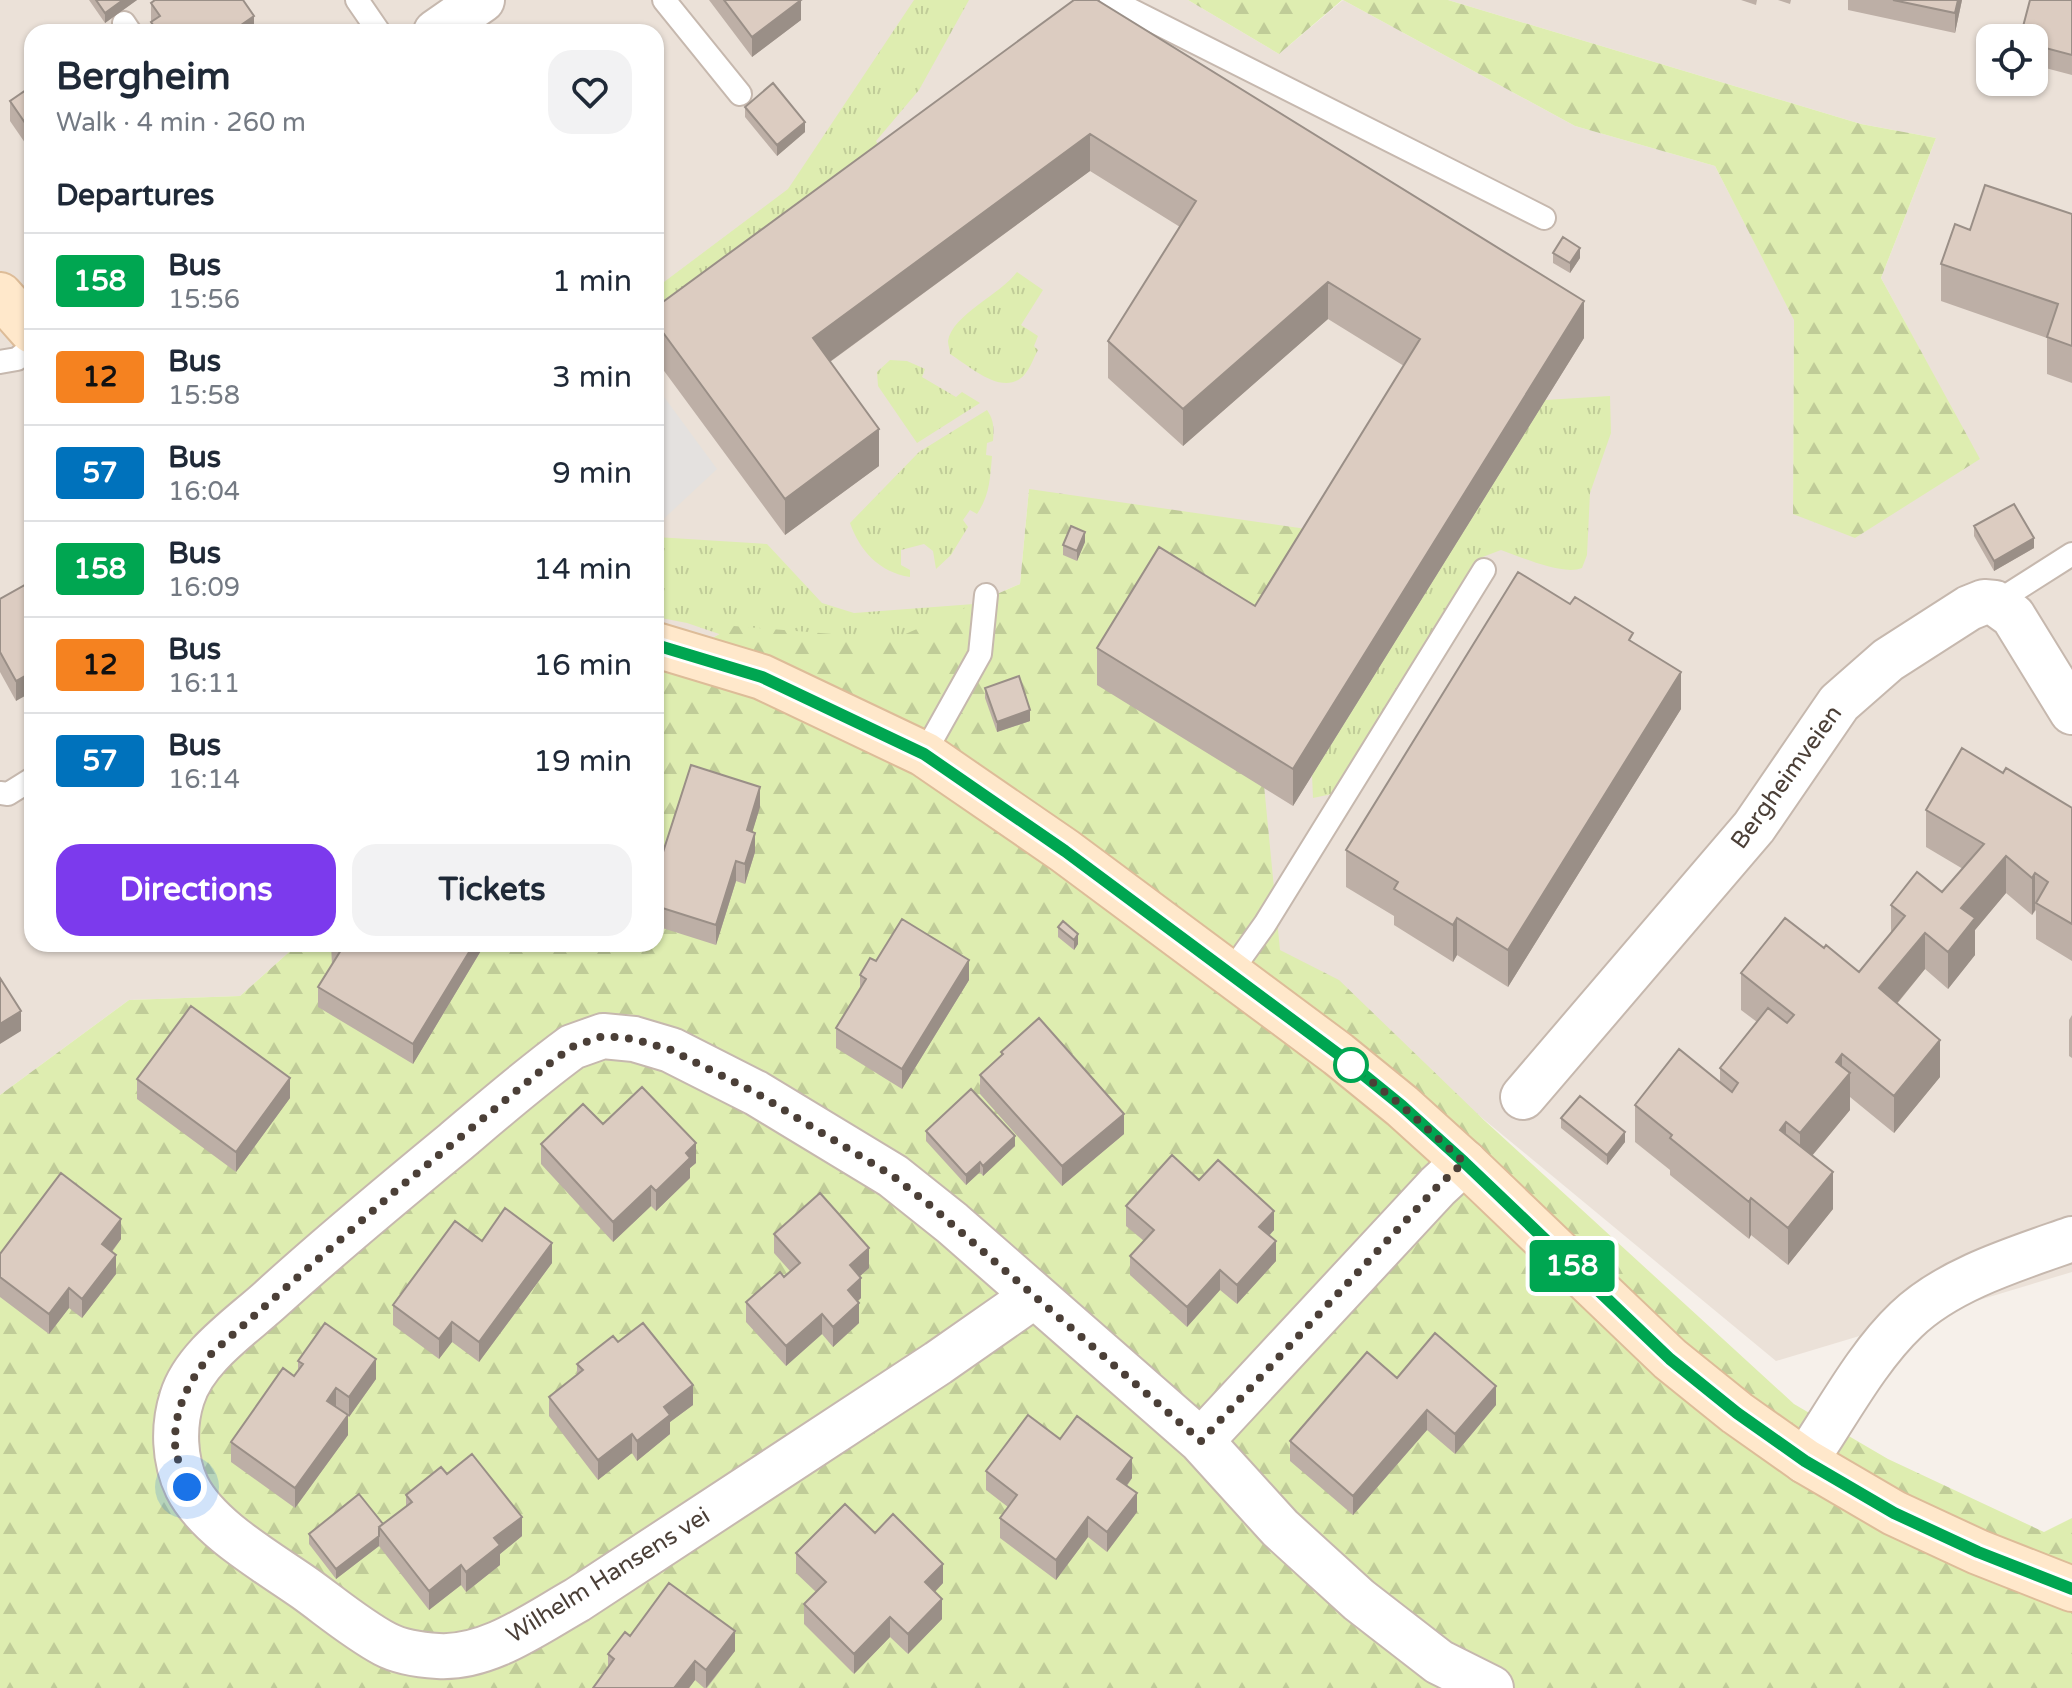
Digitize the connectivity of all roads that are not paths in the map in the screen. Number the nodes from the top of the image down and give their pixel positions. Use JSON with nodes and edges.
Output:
{"nodes":[{"id":1,"x":482,"y":0,"type":"edge"},
{"id":2,"x":664,"y":0,"type":"edge"},
{"id":3,"x":1111,"y":0,"type":"edge"},
{"id":4,"x":368,"y":4,"type":"edge"},
{"id":5,"x":376,"y":24,"type":"edge"},
{"id":6,"x":448,"y":24,"type":"edge"},
{"id":7,"x":740,"y":94,"type":"dead end"},
{"id":8,"x":1544,"y":218,"type":"dead end"},
{"id":9,"x":23,"y":320,"type":"edge"},
{"id":10,"x":0,"y":362,"type":"edge"},
{"id":11,"x":2072,"y":554,"type":"edge"},
{"id":12,"x":1484,"y":570,"type":"dead end"},
{"id":13,"x":986,"y":595,"type":"dead end"},
{"id":14,"x":1995,"y":603,"type":"junction"},
{"id":15,"x":664,"y":647,"type":"edge"},
{"id":16,"x":2072,"y":712,"type":"edge"},
{"id":17,"x":924,"y":754,"type":"junction"},
{"id":18,"x":24,"y":785,"type":"edge"},
{"id":19,"x":3,"y":799,"type":"edge"},
{"id":20,"x":1230,"y":973,"type":"junction"},
{"id":21,"x":1523,"y":1097,"type":"dead end"},
{"id":22,"x":1464,"y":1162,"type":"junction"},
{"id":23,"x":2072,"y":1239,"type":"edge"},
{"id":24,"x":1034,"y":1296,"type":"junction"},
{"id":25,"x":1201,"y":1441,"type":"junction"},
{"id":26,"x":1805,"y":1461,"type":"junction"},
{"id":27,"x":2072,"y":1589,"type":"edge"},
{"id":28,"x":1491,"y":1688,"type":"edge"}],
"edges":[{"from":1,"to":6,"type":"street"},
{"from":2,"to":7,"type":"lane"},
{"from":3,"to":8,"type":"lane"},
{"from":4,"to":5,"type":"lane"},
{"from":9,"to":10,"type":"lane"},
{"from":11,"to":14,"type":"lane"},
{"from":12,"to":20,"type":"lane"},
{"from":13,"to":17,"type":"lane"},
{"from":14,"to":16,"type":"street"},
{"from":14,"to":21,"type":"street","name":"Bergheimveien"},
{"from":15,"to":17,"type":"main road"},
{"from":17,"to":20,"type":"main road"},
{"from":18,"to":19,"type":"lane"},
{"from":20,"to":22,"type":"main road"},
{"from":22,"to":25,"type":"street"},
{"from":22,"to":26,"type":"main road"},
{"from":23,"to":26,"type":"street"},
{"from":24,"to":24,"type":"street","name":"Wilhelm Hansens vei"},
{"from":24,"to":25,"type":"street","name":"Wilhelm Hansens vei"},
{"from":25,"to":28,"type":"street","name":"Wilhelm Hansens vei"},
{"from":26,"to":27,"type":"main road"}]}
